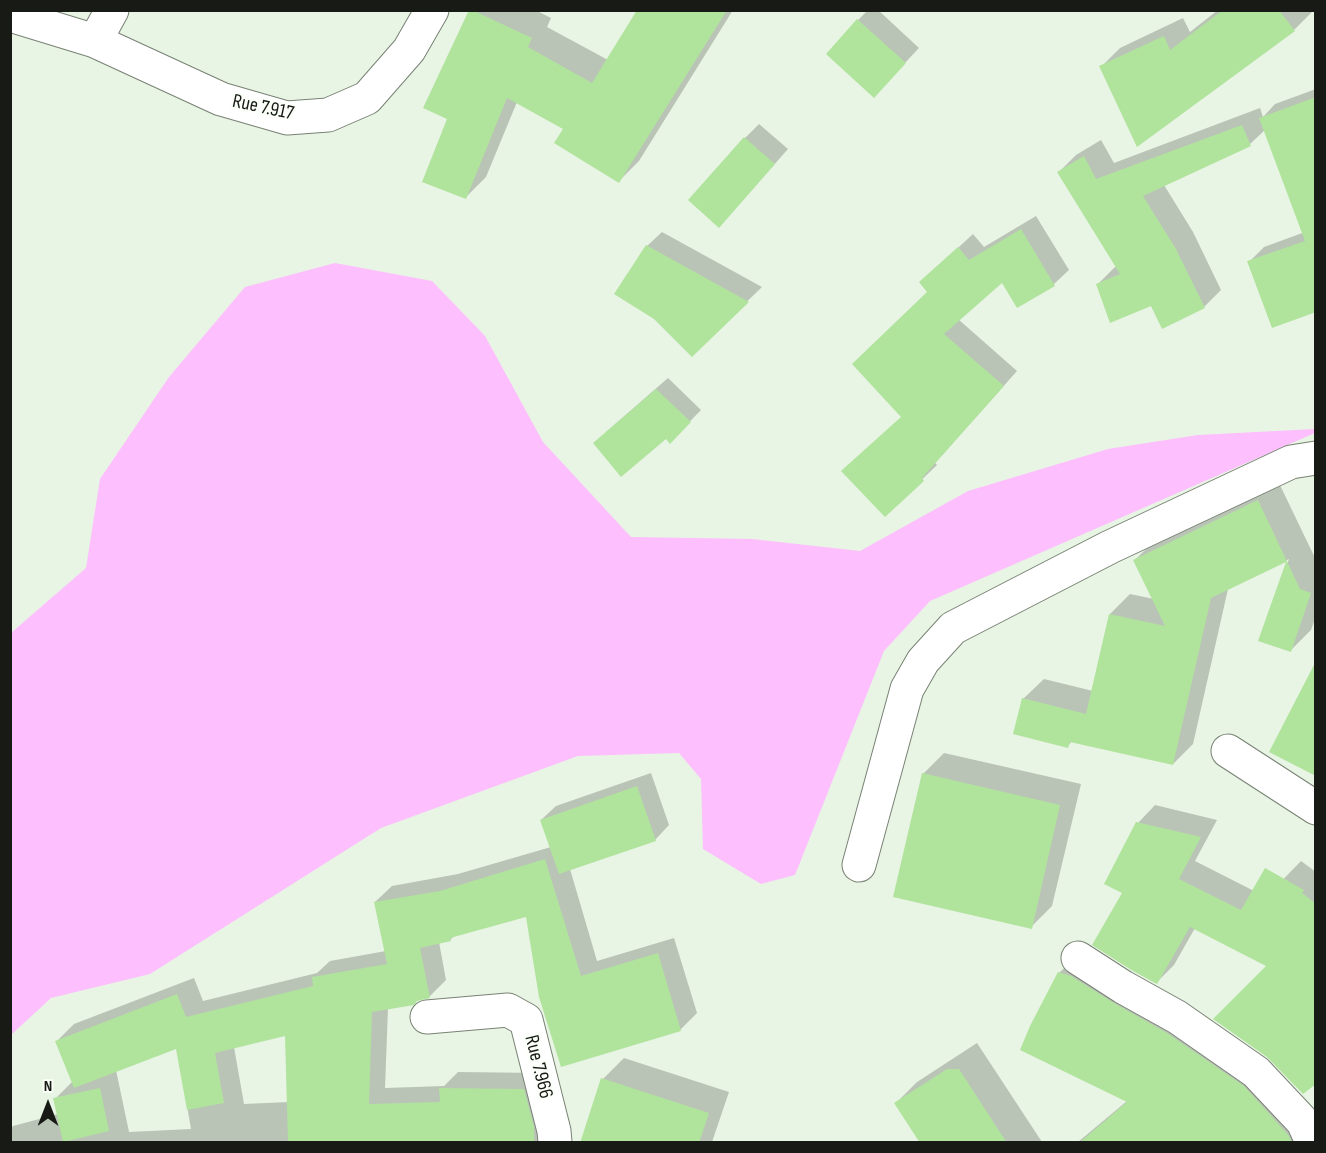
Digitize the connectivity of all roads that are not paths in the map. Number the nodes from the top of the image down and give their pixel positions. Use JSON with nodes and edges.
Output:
{"nodes":[{"id":1,"x":112,"y":10,"type":"edge"},
{"id":2,"x":432,"y":10,"type":"edge"},
{"id":3,"x":10,"y":15,"type":"edge"},
{"id":4,"x":95,"y":41,"type":"junction"},
{"id":5,"x":1316,"y":458,"type":"edge"},
{"id":6,"x":1228,"y":751,"type":"dead end"},
{"id":7,"x":1316,"y":808,"type":"edge"},
{"id":8,"x":859,"y":865,"type":"dead end"},
{"id":9,"x":1078,"y":958,"type":"dead end"},
{"id":10,"x":427,"y":1017,"type":"dead end"},
{"id":11,"x":1310,"y":1125,"type":"edge"},
{"id":12,"x":555,"y":1143,"type":"edge"}],
"edges":[{"from":1,"to":4,"type":"street"},
{"from":2,"to":4,"type":"street","name":"Rue 7.917"},
{"from":3,"to":4,"type":"street","name":"Rue 7.917"},
{"from":5,"to":8,"type":"street"},
{"from":6,"to":7,"type":"street"},
{"from":9,"to":11,"type":"street"},
{"from":10,"to":12,"type":"street","name":"Rue 7.966"}]}
